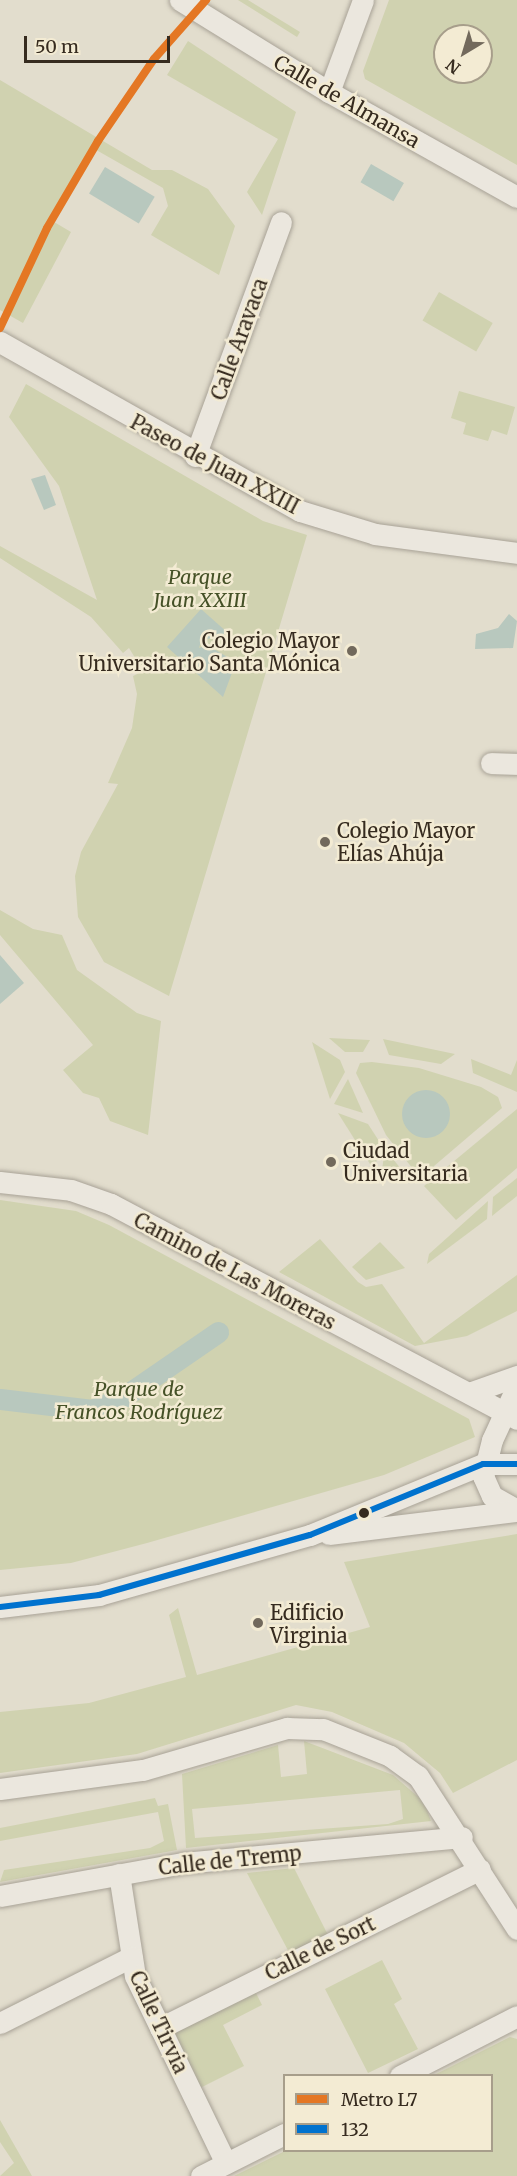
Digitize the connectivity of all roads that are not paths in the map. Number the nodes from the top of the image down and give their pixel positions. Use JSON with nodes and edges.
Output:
{"nodes":[{"id":1,"x":180,"y":0,"type":"edge"},
{"id":2,"x":363,"y":0,"type":"edge"},
{"id":3,"x":330,"y":92,"type":"junction"},
{"id":4,"x":517,"y":197,"type":"edge"},
{"id":5,"x":281,"y":222,"type":"dead end"},
{"id":6,"x":0,"y":342,"type":"edge"},
{"id":7,"x":195,"y":456,"type":"junction"},
{"id":8,"x":517,"y":553,"type":"edge"},
{"id":9,"x":490,"y":763,"type":"dead end"},
{"id":10,"x":517,"y":764,"type":"edge"},
{"id":11,"x":0,"y":1182,"type":"edge"},
{"id":12,"x":517,"y":1376,"type":"edge"},
{"id":13,"x":517,"y":1386,"type":"edge"},
{"id":14,"x":466,"y":1391,"type":"junction"},
{"id":15,"x":510,"y":1414,"type":"edge"},
{"id":16,"x":492,"y":1440,"type":"junction"},
{"id":17,"x":483,"y":1464,"type":"junction"},
{"id":18,"x":517,"y":1464,"type":"edge"},
{"id":19,"x":517,"y":1511,"type":"edge"},
{"id":20,"x":310,"y":1535,"type":"junction"},
{"id":21,"x":0,"y":1607,"type":"edge"},
{"id":22,"x":0,"y":1790,"type":"edge"},
{"id":23,"x":462,"y":1837,"type":"junction"},
{"id":24,"x":480,"y":1869,"type":"junction"},
{"id":25,"x":119,"y":1874,"type":"junction"},
{"id":26,"x":0,"y":1896,"type":"edge"},
{"id":27,"x":517,"y":1929,"type":"edge"},
{"id":28,"x":131,"y":1957,"type":"junction"},
{"id":29,"x":517,"y":2016,"type":"edge"},
{"id":30,"x":0,"y":2023,"type":"edge"},
{"id":31,"x":160,"y":2028,"type":"junction"},
{"id":32,"x":404,"y":2074,"type":"edge"},
{"id":33,"x":283,"y":2135,"type":"edge"},
{"id":34,"x":226,"y":2163,"type":"junction"},
{"id":35,"x":201,"y":2176,"type":"edge"}],
"edges":[{"from":1,"to":3,"type":"street","name":"Calle de Almansa"},
{"from":2,"to":3,"type":"street"},
{"from":3,"to":4,"type":"street","name":"Calle de Almansa"},
{"from":5,"to":7,"type":"street","name":"Calle Aravaca"},
{"from":6,"to":7,"type":"street","name":"Paseo de Juan XXIII"},
{"from":7,"to":8,"type":"street","name":"Paseo de Juan XXIII"},
{"from":9,"to":10,"type":"street"},
{"from":11,"to":14,"type":"street","name":"Camino de Las Moreras"},
{"from":12,"to":14,"type":"street"},
{"from":13,"to":15,"type":"street"},
{"from":14,"to":15,"type":"street","name":"Camino de Las Moreras"},
{"from":14,"to":16,"type":"street","name":"Camino de Las Moreras"},
{"from":15,"to":16,"type":"street"},
{"from":16,"to":17,"type":"street"},
{"from":17,"to":18,"type":"street"},
{"from":17,"to":19,"type":"street"},
{"from":17,"to":20,"type":"street"},
{"from":19,"to":20,"type":"street"},
{"from":20,"to":21,"type":"street"},
{"from":22,"to":23,"type":"street"},
{"from":23,"to":24,"type":"street"},
{"from":23,"to":25,"type":"street","name":"Calle de Tremp"},
{"from":24,"to":27,"type":"street"},
{"from":24,"to":31,"type":"street","name":"Calle de Sort"},
{"from":25,"to":26,"type":"street","name":"Calle de Tremp"},
{"from":25,"to":28,"type":"street","name":"Calle Tirvia"},
{"from":28,"to":30,"type":"street"},
{"from":28,"to":31,"type":"street","name":"Calle Tirvia"},
{"from":29,"to":32,"type":"street"},
{"from":31,"to":34,"type":"street","name":"Calle Tirvia"},
{"from":33,"to":34,"type":"street"},
{"from":34,"to":35,"type":"street"}]}
